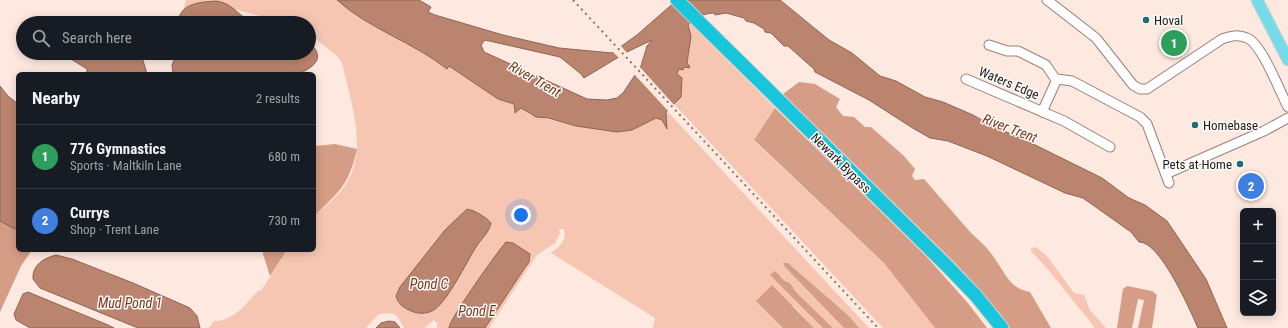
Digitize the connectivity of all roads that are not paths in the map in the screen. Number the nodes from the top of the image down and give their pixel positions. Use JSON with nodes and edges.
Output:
{"nodes":[{"id":1,"x":677,"y":0,"type":"edge"},
{"id":2,"x":1047,"y":0,"type":"edge"},
{"id":3,"x":1257,"y":0,"type":"edge"},
{"id":4,"x":989,"y":45,"type":"dead end"},
{"id":5,"x":1288,"y":60,"type":"edge"},
{"id":6,"x":966,"y":79,"type":"dead end"},
{"id":7,"x":1058,"y":79,"type":"junction"},
{"id":8,"x":1288,"y":107,"type":"edge"},
{"id":9,"x":1042,"y":112,"type":"junction"},
{"id":10,"x":1288,"y":118,"type":"edge"},
{"id":11,"x":1110,"y":148,"type":"dead end"},
{"id":12,"x":1166,"y":174,"type":"junction"},
{"id":13,"x":1170,"y":184,"type":"dead end"},
{"id":14,"x":1002,"y":328,"type":"edge"}],
"edges":[{"from":1,"to":14,"type":"highway","name":"Newark Bypass"},
{"from":2,"to":8,"type":"street"},
{"from":3,"to":5,"type":"main road"},
{"from":4,"to":7,"type":"street"},
{"from":6,"to":9,"type":"street","name":"Waters Edge"},
{"from":7,"to":9,"type":"street","name":"Waters Edge"},
{"from":7,"to":12,"type":"street"},
{"from":9,"to":11,"type":"street","name":"Waters Edge"},
{"from":10,"to":12,"type":"street"},
{"from":12,"to":13,"type":"street"}]}
